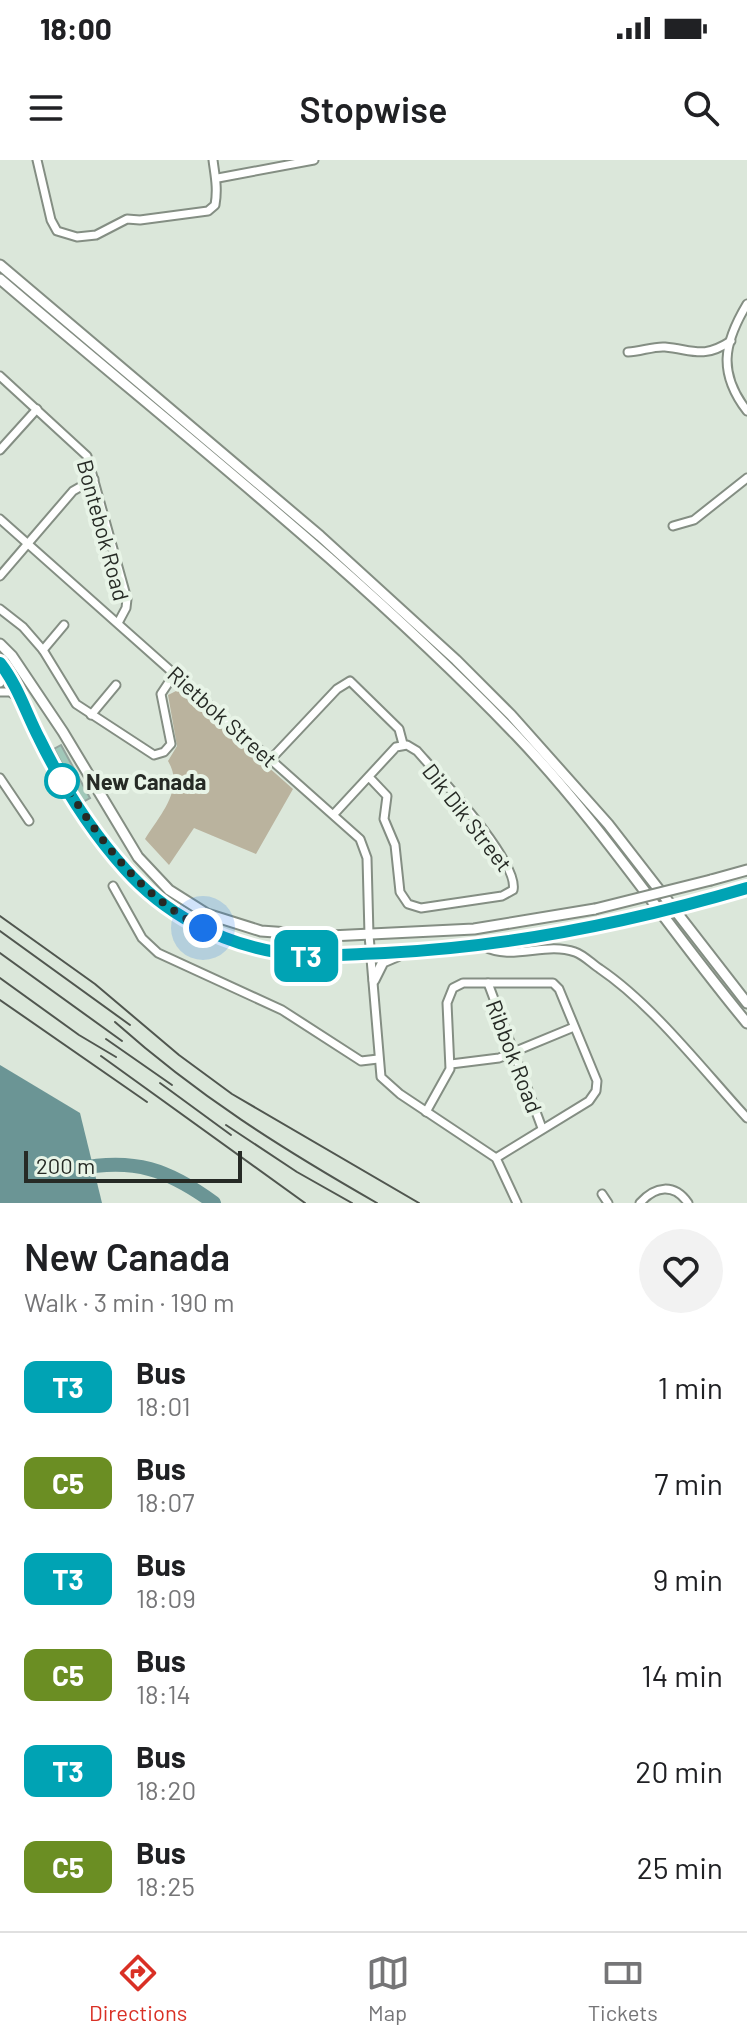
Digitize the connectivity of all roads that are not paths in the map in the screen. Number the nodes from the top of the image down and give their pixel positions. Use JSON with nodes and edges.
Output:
{"nodes":[{"id":1,"x":37,"y":160,"type":"edge"},
{"id":2,"x":213,"y":160,"type":"edge"},
{"id":3,"x":269,"y":160,"type":"edge"},
{"id":4,"x":314,"y":160,"type":"edge"},
{"id":5,"x":254,"y":171,"type":"junction"},
{"id":6,"x":218,"y":178,"type":"junction"},
{"id":7,"x":0,"y":265,"type":"edge"},
{"id":8,"x":0,"y":279,"type":"edge"},
{"id":9,"x":747,"y":304,"type":"edge"},
{"id":10,"x":731,"y":341,"type":"junction"},
{"id":11,"x":628,"y":352,"type":"dead end"},
{"id":12,"x":0,"y":376,"type":"edge"},
{"id":13,"x":37,"y":409,"type":"junction"},
{"id":14,"x":747,"y":411,"type":"edge"},
{"id":15,"x":0,"y":450,"type":"edge"},
{"id":16,"x":747,"y":478,"type":"edge"},
{"id":17,"x":94,"y":479,"type":"junction"},
{"id":18,"x":0,"y":519,"type":"edge"},
{"id":19,"x":673,"y":526,"type":"dead end"},
{"id":20,"x":28,"y":543,"type":"junction"},
{"id":21,"x":0,"y":576,"type":"edge"},
{"id":22,"x":0,"y":609,"type":"edge"},
{"id":23,"x":118,"y":623,"type":"junction"},
{"id":24,"x":64,"y":625,"type":"dead end"},
{"id":25,"x":0,"y":644,"type":"edge"},
{"id":26,"x":43,"y":650,"type":"junction"},
{"id":27,"x":1,"y":665,"type":"edge"},
{"id":28,"x":175,"y":673,"type":"junction"},
{"id":29,"x":0,"y":683,"type":"edge"},
{"id":30,"x":116,"y":685,"type":"dead end"},
{"id":31,"x":0,"y":692,"type":"edge"},
{"id":32,"x":22,"y":700,"type":"junction"},
{"id":33,"x":91,"y":715,"type":"junction"},
{"id":34,"x":403,"y":744,"type":"junction"},
{"id":35,"x":271,"y":759,"type":"junction"},
{"id":36,"x":369,"y":777,"type":"junction"},
{"id":37,"x":0,"y":778,"type":"edge"},
{"id":38,"x":334,"y":814,"type":"junction"},
{"id":39,"x":29,"y":821,"type":"dead end"},
{"id":40,"x":747,"y":870,"type":"edge"},
{"id":41,"x":113,"y":886,"type":"dead end"},
{"id":42,"x":747,"y":888,"type":"edge"},
{"id":43,"x":369,"y":935,"type":"junction"},
{"id":44,"x":483,"y":946,"type":"junction"},
{"id":45,"x":371,"y":952,"type":"junction"},
{"id":46,"x":408,"y":952,"type":"junction"},
{"id":47,"x":374,"y":980,"type":"junction"},
{"id":48,"x":488,"y":983,"type":"junction"},
{"id":49,"x":747,"y":1003,"type":"edge"},
{"id":50,"x":747,"y":1023,"type":"edge"},
{"id":51,"x":574,"y":1027,"type":"junction"},
{"id":52,"x":513,"y":1052,"type":"junction"},
{"id":53,"x":378,"y":1059,"type":"junction"},
{"id":54,"x":451,"y":1064,"type":"junction"},
{"id":55,"x":426,"y":1112,"type":"junction"},
{"id":56,"x":747,"y":1118,"type":"edge"},
{"id":57,"x":542,"y":1128,"type":"junction"},
{"id":58,"x":496,"y":1158,"type":"junction"},
{"id":59,"x":602,"y":1194,"type":"dead end"},
{"id":60,"x":517,"y":1203,"type":"edge"},
{"id":61,"x":608,"y":1203,"type":"edge"},
{"id":62,"x":640,"y":1203,"type":"edge"},
{"id":63,"x":688,"y":1203,"type":"edge"}],
"edges":[{"from":1,"to":6,"type":"street"},
{"from":2,"to":6,"type":"street"},
{"from":3,"to":5,"type":"street"},
{"from":4,"to":5,"type":"street"},
{"from":5,"to":6,"type":"street"},
{"from":7,"to":49,"type":"main road"},
{"from":8,"to":50,"type":"main road"},
{"from":9,"to":10,"type":"street"},
{"from":10,"to":11,"type":"street"},
{"from":10,"to":14,"type":"street"},
{"from":12,"to":13,"type":"street","name":"Bontebok Road"},
{"from":13,"to":15,"type":"street"},
{"from":13,"to":17,"type":"street","name":"Bontebok Road"},
{"from":16,"to":19,"type":"street"},
{"from":17,"to":20,"type":"street"},
{"from":17,"to":23,"type":"street","name":"Bontebok Road"},
{"from":18,"to":20,"type":"street","name":"Rietbok Street"},
{"from":20,"to":21,"type":"street"},
{"from":20,"to":23,"type":"street","name":"Rietbok Street"},
{"from":22,"to":26,"type":"street"},
{"from":23,"to":28,"type":"street","name":"Rietbok Street"},
{"from":24,"to":26,"type":"street"},
{"from":25,"to":43,"type":"main road"},
{"from":26,"to":33,"type":"street"},
{"from":27,"to":29,"type":"street"},
{"from":27,"to":32,"type":"main road"},
{"from":28,"to":33,"type":"street"},
{"from":28,"to":35,"type":"street","name":"Rietbok Street"},
{"from":30,"to":33,"type":"street"},
{"from":31,"to":32,"type":"street"},
{"from":32,"to":45,"type":"main road"},
{"from":34,"to":35,"type":"street"},
{"from":34,"to":36,"type":"street","name":"Dik Dik Street"},
{"from":34,"to":36,"type":"street","name":"Dik Dik Street"},
{"from":35,"to":38,"type":"street","name":"Rietbok Street"},
{"from":36,"to":38,"type":"street"},
{"from":37,"to":39,"type":"street"},
{"from":38,"to":43,"type":"street","name":"Rietbok Street"},
{"from":40,"to":43,"type":"main road","bridge":true},
{"from":41,"to":53,"type":"street"},
{"from":42,"to":44,"type":"main road","bridge":true},
{"from":43,"to":45,"type":"street","name":"Rietbok Street"},
{"from":44,"to":46,"type":"main road"},
{"from":44,"to":56,"type":"street"},
{"from":45,"to":46,"type":"main road"},
{"from":45,"to":47,"type":"street","name":"Rietbok Street"},
{"from":46,"to":47,"type":"main road"},
{"from":47,"to":53,"type":"street","name":"Rietbok Street"},
{"from":48,"to":51,"type":"street"},
{"from":48,"to":52,"type":"street","name":"Ribbok Road"},
{"from":48,"to":54,"type":"street"},
{"from":51,"to":52,"type":"street"},
{"from":51,"to":57,"type":"street"},
{"from":52,"to":54,"type":"street"},
{"from":52,"to":57,"type":"street","name":"Ribbok Road"},
{"from":53,"to":55,"type":"street"},
{"from":54,"to":55,"type":"street"},
{"from":55,"to":58,"type":"street"},
{"from":57,"to":58,"type":"street"},
{"from":58,"to":60,"type":"street"},
{"from":59,"to":61,"type":"street"},
{"from":62,"to":63,"type":"street"}]}
